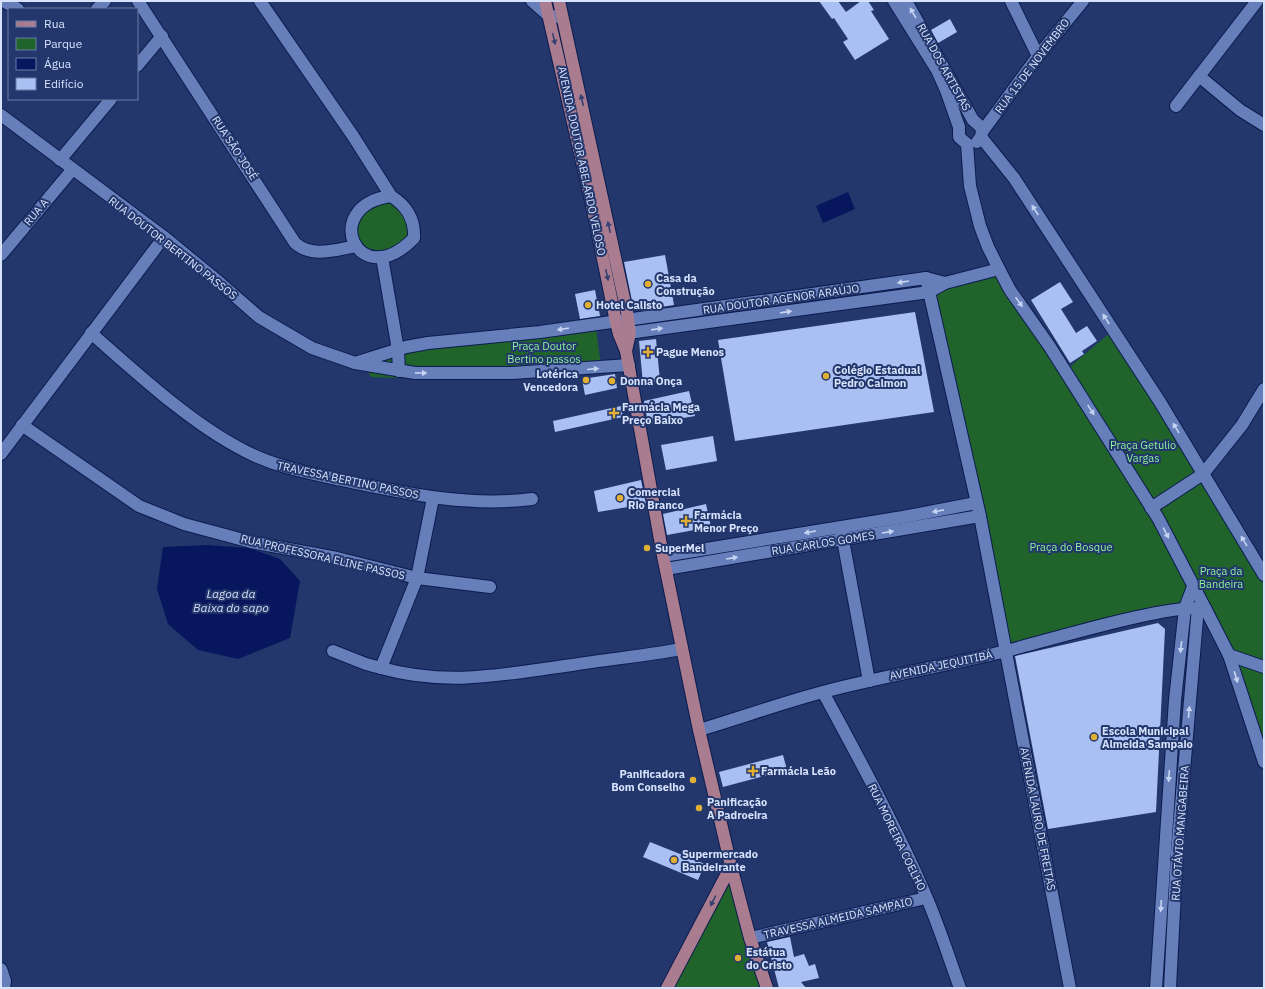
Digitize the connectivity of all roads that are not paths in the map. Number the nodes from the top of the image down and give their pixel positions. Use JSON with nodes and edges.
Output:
{"nodes":[{"id":1,"x":3,"y":1,"type":"edge"},
{"id":2,"x":138,"y":1,"type":"edge"},
{"id":3,"x":260,"y":1,"type":"edge"},
{"id":4,"x":532,"y":1,"type":"edge"},
{"id":5,"x":545,"y":1,"type":"edge"},
{"id":6,"x":559,"y":1,"type":"edge"},
{"id":7,"x":894,"y":1,"type":"edge"},
{"id":8,"x":906,"y":1,"type":"edge"},
{"id":9,"x":1011,"y":1,"type":"edge"},
{"id":10,"x":1083,"y":1,"type":"edge"},
{"id":11,"x":1257,"y":1,"type":"edge"},
{"id":12,"x":16,"y":8,"type":"edge"},
{"id":13,"x":549,"y":16,"type":"junction"},
{"id":14,"x":562,"y":17,"type":"junction"},
{"id":15,"x":162,"y":36,"type":"junction"},
{"id":16,"x":1038,"y":56,"type":"junction"},
{"id":17,"x":138,"y":65,"type":"edge"},
{"id":18,"x":1199,"y":76,"type":"junction"},
{"id":19,"x":110,"y":100,"type":"edge"},
{"id":20,"x":1176,"y":106,"type":"dead end"},
{"id":21,"x":1,"y":115,"type":"edge"},
{"id":22,"x":973,"y":120,"type":"junction"},
{"id":23,"x":1264,"y":125,"type":"edge"},
{"id":24,"x":959,"y":127,"type":"junction"},
{"id":25,"x":982,"y":134,"type":"junction"},
{"id":26,"x":966,"y":144,"type":"junction"},
{"id":27,"x":60,"y":160,"type":"junction"},
{"id":28,"x":72,"y":170,"type":"junction"},
{"id":29,"x":391,"y":196,"type":"junction"},
{"id":30,"x":598,"y":204,"type":"junction"},
{"id":31,"x":164,"y":237,"type":"junction"},
{"id":32,"x":356,"y":246,"type":"junction"},
{"id":33,"x":1,"y":255,"type":"edge"},
{"id":34,"x":382,"y":257,"type":"junction"},
{"id":35,"x":999,"y":269,"type":"junction"},
{"id":36,"x":926,"y":278,"type":"junction"},
{"id":37,"x":945,"y":283,"type":"junction"},
{"id":38,"x":929,"y":292,"type":"junction"},
{"id":39,"x":628,"y":320,"type":"junction"},
{"id":40,"x":616,"y":322,"type":"junction"},
{"id":41,"x":91,"y":333,"type":"junction"},
{"id":42,"x":624,"y":334,"type":"junction"},
{"id":43,"x":398,"y":350,"type":"junction"},
{"id":44,"x":355,"y":363,"type":"junction"},
{"id":45,"x":629,"y":365,"type":"junction"},
{"id":46,"x":399,"y":371,"type":"junction"},
{"id":47,"x":1264,"y":389,"type":"edge"},
{"id":48,"x":22,"y":425,"type":"junction"},
{"id":49,"x":1,"y":454,"type":"edge"},
{"id":50,"x":1203,"y":474,"type":"junction"},
{"id":51,"x":433,"y":498,"type":"junction"},
{"id":52,"x":532,"y":499,"type":"dead end"},
{"id":53,"x":976,"y":503,"type":"junction"},
{"id":54,"x":1151,"y":508,"type":"junction"},
{"id":55,"x":980,"y":516,"type":"junction"},
{"id":56,"x":903,"y":517,"type":"junction"},
{"id":57,"x":841,"y":527,"type":"junction"},
{"id":58,"x":904,"y":530,"type":"junction"},
{"id":59,"x":843,"y":540,"type":"junction"},
{"id":60,"x":708,"y":555,"type":"junction"},
{"id":61,"x":663,"y":556,"type":"junction"},
{"id":62,"x":666,"y":569,"type":"junction"},
{"id":63,"x":1264,"y":575,"type":"edge"},
{"id":64,"x":417,"y":578,"type":"junction"},
{"id":65,"x":1193,"y":586,"type":"junction"},
{"id":66,"x":490,"y":587,"type":"dead end"},
{"id":67,"x":1185,"y":608,"type":"junction"},
{"id":68,"x":1202,"y":608,"type":"junction"},
{"id":69,"x":681,"y":649,"type":"junction"},
{"id":70,"x":333,"y":651,"type":"dead end"},
{"id":71,"x":1006,"y":651,"type":"junction"},
{"id":72,"x":1229,"y":655,"type":"junction"},
{"id":73,"x":1264,"y":667,"type":"edge"},
{"id":74,"x":381,"y":668,"type":"junction"},
{"id":75,"x":868,"y":681,"type":"junction"},
{"id":76,"x":823,"y":692,"type":"junction"},
{"id":77,"x":699,"y":730,"type":"junction"},
{"id":78,"x":1264,"y":762,"type":"edge"},
{"id":79,"x":1164,"y":851,"type":"junction"},
{"id":80,"x":1177,"y":853,"type":"junction"},
{"id":81,"x":731,"y":866,"type":"junction"},
{"id":82,"x":926,"y":898,"type":"junction"},
{"id":83,"x":1159,"y":934,"type":"junction"},
{"id":84,"x":1173,"y":936,"type":"junction"},
{"id":85,"x":750,"y":938,"type":"junction"},
{"id":86,"x":1,"y":969,"type":"edge"},
{"id":87,"x":4,"y":988,"type":"edge"},
{"id":88,"x":667,"y":988,"type":"edge"},
{"id":89,"x":767,"y":988,"type":"edge"},
{"id":90,"x":960,"y":988,"type":"edge"},
{"id":91,"x":1070,"y":988,"type":"edge"},
{"id":92,"x":1156,"y":988,"type":"edge"},
{"id":93,"x":1170,"y":988,"type":"edge"}],
"edges":[{"from":1,"to":12,"type":"street"},
{"from":2,"to":15,"type":"street","name":"RUA SÃO JOSÉ"},
{"from":3,"to":29,"type":"street"},
{"from":4,"to":13,"type":"street"},
{"from":5,"to":13,"type":"main road","name":"AVENIDA DOUTOR ABELARDO VELOSO"},
{"from":6,"to":14,"type":"main road","name":"AVENIDA DOUTOR ABELARDO VELOSO"},
{"from":7,"to":24,"type":"street"},
{"from":22,"to":8,"type":"street","name":"RUA DOS ARTISTAS","one_way":true},
{"from":9,"to":16,"type":"street"},
{"from":10,"to":16,"type":"street","name":"RUA 15 DE NOVEMBRO"},
{"from":11,"to":18,"type":"street"},
{"from":13,"to":14,"type":"street"},
{"from":13,"to":30,"type":"main road","name":"AVENIDA DOUTOR ABELARDO VELOSO","one_way":true},
{"from":30,"to":14,"type":"main road","name":"AVENIDA DOUTOR ABELARDO VELOSO","one_way":true},
{"from":15,"to":17,"type":"street"},
{"from":15,"to":32,"type":"street","name":"RUA SÃO JOSÉ"},
{"from":16,"to":25,"type":"street","name":"RUA 15 DE NOVEMBRO"},
{"from":18,"to":20,"type":"street"},
{"from":18,"to":23,"type":"street"},
{"from":19,"to":27,"type":"street"},
{"from":21,"to":27,"type":"street","name":"RUA DOUTOR BERTINO PASSOS"},
{"from":22,"to":24,"type":"street"},
{"from":22,"to":25,"type":"street","name":"RUA DOS ARTISTAS"},
{"from":24,"to":26,"type":"street"},
{"from":25,"to":26,"type":"street"},
{"from":50,"to":25,"type":"street","name":"RUA DOS ARTISTAS","one_way":true},
{"from":26,"to":35,"type":"street"},
{"from":27,"to":28,"type":"street","name":"RUA DOUTOR BERTINO PASSOS"},
{"from":28,"to":31,"type":"street","name":"RUA DOUTOR BERTINO PASSOS"},
{"from":28,"to":33,"type":"street","name":"RUA A"},
{"from":29,"to":32,"type":"street"},
{"from":29,"to":34,"type":"street"},
{"from":39,"to":30,"type":"main road","name":"AVENIDA DOUTOR ABELARDO VELOSO","one_way":true},
{"from":30,"to":40,"type":"main road","name":"AVENIDA DOUTOR ABELARDO VELOSO","one_way":true},
{"from":31,"to":41,"type":"street"},
{"from":31,"to":44,"type":"street","name":"RUA DOUTOR BERTINO PASSOS"},
{"from":32,"to":34,"type":"street"},
{"from":34,"to":43,"type":"street"},
{"from":35,"to":37,"type":"street","name":"RUA DOUTOR AGENOR ARAÚJO"},
{"from":35,"to":54,"type":"street","one_way":true},
{"from":36,"to":37,"type":"street","name":"RUA DOUTOR AGENOR ARAÚJO"},
{"from":36,"to":38,"type":"street"},
{"from":36,"to":39,"type":"street","name":"RUA DOUTOR AGENOR ARAÚJO","one_way":true},
{"from":37,"to":38,"type":"street","name":"RUA DOUTOR AGENOR ARAÚJO"},
{"from":42,"to":38,"type":"street","name":"RUA DOUTOR AGENOR ARAÚJO","one_way":true},
{"from":38,"to":53,"type":"street"},
{"from":39,"to":40,"type":"street","name":"RUA DOUTOR AGENOR ARAÚJO"},
{"from":39,"to":42,"type":"main road","name":"AVENIDA DOUTOR ABELARDO VELOSO"},
{"from":40,"to":42,"type":"main road","name":"AVENIDA DOUTOR ABELARDO VELOSO"},
{"from":40,"to":43,"type":"street","one_way":true},
{"from":41,"to":48,"type":"street"},
{"from":41,"to":51,"type":"street","name":"TRAVESSA BERTINO PASSOS"},
{"from":42,"to":45,"type":"main road"},
{"from":43,"to":44,"type":"street"},
{"from":43,"to":46,"type":"street"},
{"from":44,"to":46,"type":"street","name":"RUA DOUTOR BERTINO PASSOS"},
{"from":46,"to":45,"type":"street","name":"RUA DOUTOR BERTINO PASSOS","one_way":true},
{"from":45,"to":61,"type":"main road"},
{"from":47,"to":50,"type":"street"},
{"from":48,"to":49,"type":"street"},
{"from":48,"to":64,"type":"street","name":"RUA PROFESSORA ELINE PASSOS"},
{"from":50,"to":54,"type":"street"},
{"from":63,"to":50,"type":"street","name":"RUA DOS ARTISTAS","one_way":true},
{"from":51,"to":52,"type":"street","name":"TRAVESSA BERTINO PASSOS"},
{"from":51,"to":64,"type":"street","name":"TRAVESSA BERTINO PASSOS"},
{"from":53,"to":55,"type":"street"},
{"from":53,"to":56,"type":"street","name":"RUA CARLOS GOMES","one_way":true},
{"from":54,"to":65,"type":"street","one_way":true},
{"from":55,"to":58,"type":"street","name":"RUA CARLOS GOMES"},
{"from":55,"to":71,"type":"street"},
{"from":56,"to":57,"type":"street","name":"RUA CARLOS GOMES"},
{"from":56,"to":58,"type":"street"},
{"from":57,"to":59,"type":"street"},
{"from":57,"to":60,"type":"street","name":"RUA CARLOS GOMES","one_way":true},
{"from":59,"to":58,"type":"street","name":"RUA CARLOS GOMES","one_way":true},
{"from":60,"to":59,"type":"street","name":"RUA CARLOS GOMES","one_way":true},
{"from":59,"to":75,"type":"street"},
{"from":60,"to":61,"type":"street","name":"RUA CARLOS GOMES"},
{"from":60,"to":62,"type":"street","name":"RUA CARLOS GOMES"},
{"from":61,"to":62,"type":"main road"},
{"from":62,"to":69,"type":"main road"},
{"from":64,"to":66,"type":"street"},
{"from":64,"to":74,"type":"street","name":"RUA PROFESSORA ELINE PASSOS"},
{"from":65,"to":67,"type":"street"},
{"from":65,"to":68,"type":"street"},
{"from":67,"to":68,"type":"street","name":"AVENIDA JEQUITIBÁ"},
{"from":67,"to":71,"type":"street","name":"AVENIDA JEQUITIBÁ"},
{"from":67,"to":79,"type":"street","name":"RUA OTÁVIO MANGABEIRA","one_way":true},
{"from":68,"to":72,"type":"street"},
{"from":80,"to":68,"type":"street","name":"RUA OTÁVIO MANGABEIRA","one_way":true},
{"from":69,"to":74,"type":"street"},
{"from":69,"to":77,"type":"main road"},
{"from":70,"to":74,"type":"street"},
{"from":71,"to":75,"type":"street","name":"AVENIDA JEQUITIBÁ"},
{"from":71,"to":91,"type":"street","name":"AVENIDA LAURO DE FREITAS"},
{"from":72,"to":73,"type":"street"},
{"from":72,"to":78,"type":"street","one_way":true},
{"from":75,"to":76,"type":"street","name":"AVENIDA JEQUITIBÁ"},
{"from":76,"to":77,"type":"street","name":"AVENIDA JEQUITIBÁ"},
{"from":76,"to":82,"type":"street","name":"RUA MOREIRA COELHO"},
{"from":77,"to":81,"type":"main road"},
{"from":79,"to":80,"type":"street"},
{"from":79,"to":83,"type":"street","name":"RUA OTÁVIO MANGABEIRA","one_way":true},
{"from":80,"to":84,"type":"street","name":"RUA OTÁVIO MANGABEIRA"},
{"from":81,"to":85,"type":"main road"},
{"from":81,"to":88,"type":"main road","one_way":true},
{"from":82,"to":85,"type":"street","name":"TRAVESSA ALMEIDA SAMPAIO"},
{"from":82,"to":90,"type":"street","name":"RUA MOREIRA COELHO"},
{"from":83,"to":84,"type":"street"},
{"from":83,"to":92,"type":"street","name":"RUA OTÁVIO MANGABEIRA"},
{"from":84,"to":93,"type":"street","name":"RUA OTÁVIO MANGABEIRA"},
{"from":85,"to":89,"type":"main road"},
{"from":86,"to":87,"type":"street"}]}
